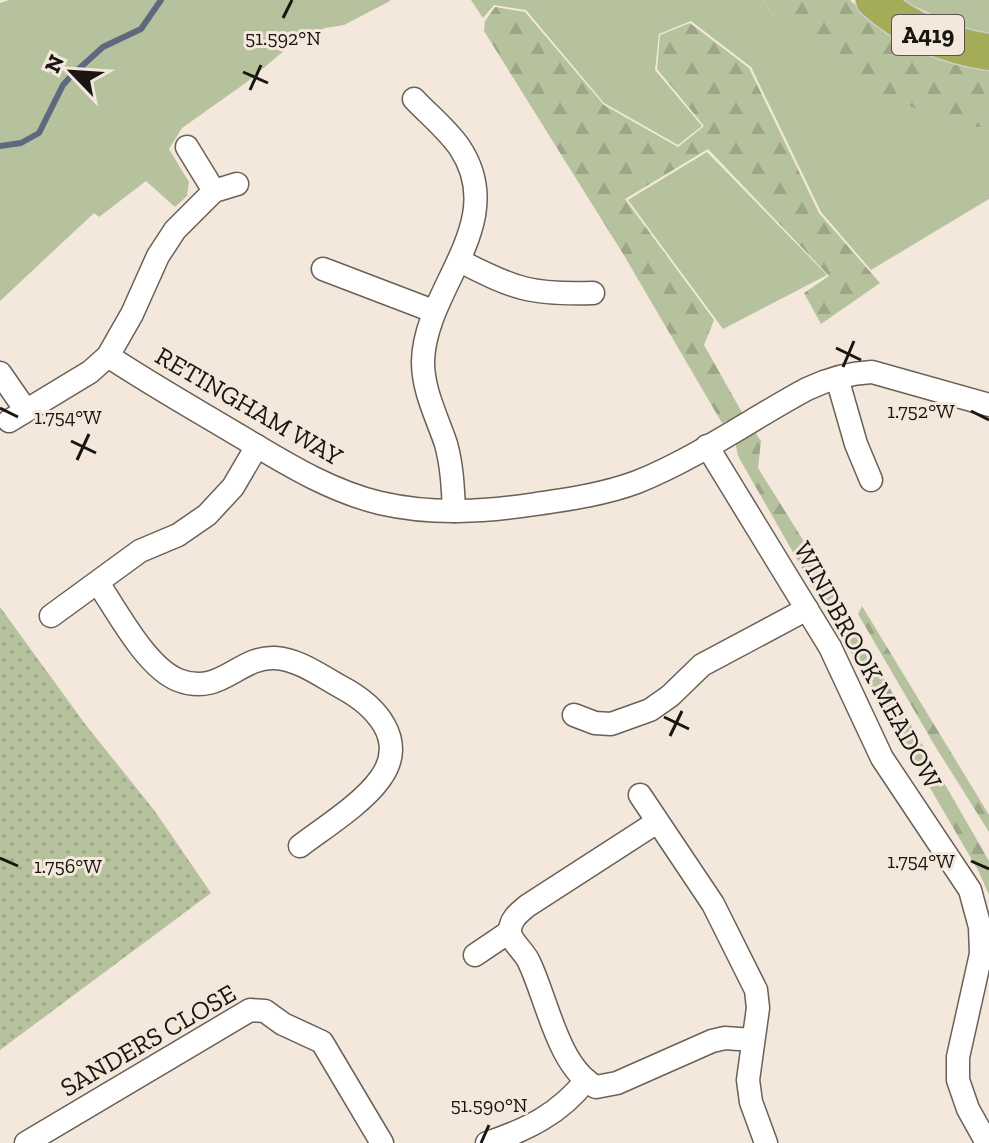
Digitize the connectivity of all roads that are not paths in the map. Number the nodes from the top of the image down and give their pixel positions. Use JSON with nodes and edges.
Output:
{"nodes":[{"id":1,"x":874,"y":0,"type":"edge"},
{"id":2,"x":989,"y":52,"type":"edge"},
{"id":3,"x":414,"y":99,"type":"dead end"},
{"id":4,"x":187,"y":147,"type":"dead end"},
{"id":5,"x":237,"y":184,"type":"dead end"},
{"id":6,"x":214,"y":191,"type":"junction"},
{"id":7,"x":460,"y":261,"type":"junction"},
{"id":8,"x":323,"y":269,"type":"dead end"},
{"id":9,"x":593,"y":293,"type":"dead end"},
{"id":10,"x":433,"y":311,"type":"junction"},
{"id":11,"x":108,"y":356,"type":"junction"},
{"id":12,"x":0,"y":373,"type":"edge"},
{"id":13,"x":837,"y":378,"type":"junction"},
{"id":14,"x":989,"y":405,"type":"edge"},
{"id":15,"x":257,"y":446,"type":"junction"},
{"id":16,"x":707,"y":446,"type":"junction"},
{"id":17,"x":871,"y":480,"type":"dead end"},
{"id":18,"x":454,"y":511,"type":"junction"},
{"id":19,"x":98,"y":583,"type":"junction"},
{"id":20,"x":807,"y":609,"type":"junction"},
{"id":21,"x":51,"y":616,"type":"dead end"},
{"id":22,"x":574,"y":715,"type":"dead end"},
{"id":23,"x":640,"y":795,"type":"dead end"},
{"id":24,"x":657,"y":822,"type":"junction"},
{"id":25,"x":300,"y":846,"type":"dead end"},
{"id":26,"x":509,"y":932,"type":"junction"},
{"id":27,"x":475,"y":955,"type":"dead end"},
{"id":28,"x":753,"y":1040,"type":"junction"},
{"id":29,"x":586,"y":1080,"type":"junction"},
{"id":30,"x":26,"y":1143,"type":"edge"},
{"id":31,"x":382,"y":1143,"type":"edge"},
{"id":32,"x":487,"y":1143,"type":"edge"},
{"id":33,"x":766,"y":1143,"type":"edge"},
{"id":34,"x":987,"y":1143,"type":"edge"}],
"edges":[{"from":1,"to":2,"type":"highway","number":"A419"},
{"from":3,"to":7,"type":"street"},
{"from":4,"to":6,"type":"street"},
{"from":5,"to":6,"type":"street"},
{"from":6,"to":11,"type":"street"},
{"from":7,"to":9,"type":"street"},
{"from":7,"to":10,"type":"street"},
{"from":8,"to":10,"type":"street"},
{"from":10,"to":18,"type":"street"},
{"from":11,"to":12,"type":"street"},
{"from":11,"to":15,"type":"street","name":"RETINGHAM WAY"},
{"from":13,"to":14,"type":"street","name":"RETINGHAM WAY"},
{"from":13,"to":16,"type":"street","name":"RETINGHAM WAY"},
{"from":13,"to":17,"type":"street"},
{"from":15,"to":18,"type":"street","name":"RETINGHAM WAY"},
{"from":15,"to":19,"type":"street"},
{"from":16,"to":18,"type":"street","name":"RETINGHAM WAY"},
{"from":16,"to":20,"type":"street","name":"WINDBROOK MEADOW"},
{"from":19,"to":21,"type":"street"},
{"from":19,"to":25,"type":"street"},
{"from":20,"to":22,"type":"street"},
{"from":20,"to":34,"type":"street","name":"WINDBROOK MEADOW"},
{"from":23,"to":24,"type":"street"},
{"from":24,"to":26,"type":"street"},
{"from":24,"to":28,"type":"street"},
{"from":26,"to":27,"type":"street"},
{"from":26,"to":29,"type":"street"},
{"from":28,"to":29,"type":"street"},
{"from":28,"to":33,"type":"street"},
{"from":29,"to":32,"type":"street"},
{"from":30,"to":31,"type":"street","name":"SANDERS CLOSE"}]}
